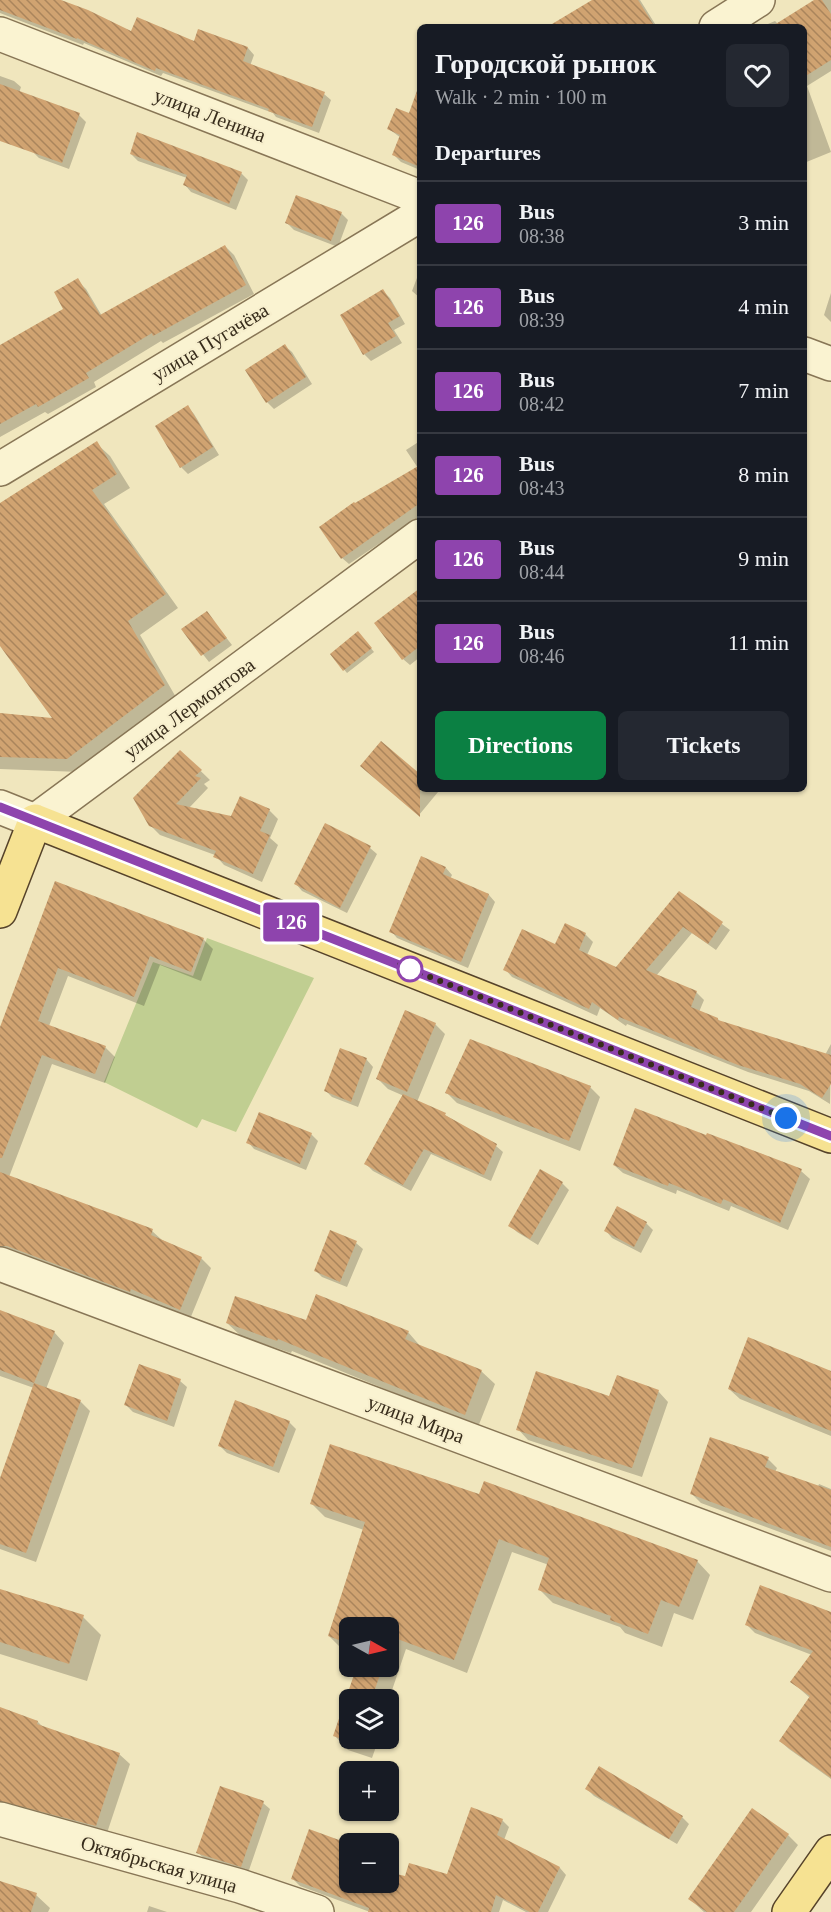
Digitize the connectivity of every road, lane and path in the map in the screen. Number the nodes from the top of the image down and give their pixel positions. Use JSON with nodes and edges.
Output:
{"nodes":[{"id":1,"x":758,"y":0,"type":"edge"},
{"id":2,"x":721,"y":24,"type":"edge"},
{"id":3,"x":0,"y":34,"type":"edge"},
{"id":4,"x":417,"y":195,"type":"edge"},
{"id":5,"x":417,"y":217,"type":"edge"},
{"id":6,"x":807,"y":355,"type":"edge"},
{"id":7,"x":831,"y":364,"type":"edge"},
{"id":8,"x":0,"y":470,"type":"edge"},
{"id":9,"x":417,"y":538,"type":"edge"},
{"id":10,"x":0,"y":807,"type":"edge"},
{"id":11,"x":34,"y":821,"type":"junction"},
{"id":12,"x":0,"y":911,"type":"edge"},
{"id":13,"x":831,"y":1136,"type":"edge"},
{"id":14,"x":0,"y":1264,"type":"edge"},
{"id":15,"x":831,"y":1575,"type":"edge"},
{"id":16,"x":0,"y":1819,"type":"edge"},
{"id":17,"x":831,"y":1852,"type":"edge"},
{"id":18,"x":317,"y":1912,"type":"edge"},
{"id":19,"x":789,"y":1912,"type":"edge"}],
"edges":[{"from":1,"to":2,"type":"street"},
{"from":3,"to":4,"type":"street","name":"улица Ленина"},
{"from":5,"to":8,"type":"street","name":"улица Пугачёва"},
{"from":6,"to":7,"type":"street"},
{"from":9,"to":11,"type":"street","name":"улица Лермонтова"},
{"from":10,"to":11,"type":"street"},
{"from":11,"to":12,"type":"main road"},
{"from":11,"to":13,"type":"main road"},
{"from":14,"to":15,"type":"street","name":"улица Мира"},
{"from":16,"to":18,"type":"street","name":"Октябрьская улица"},
{"from":17,"to":19,"type":"main road"}]}
